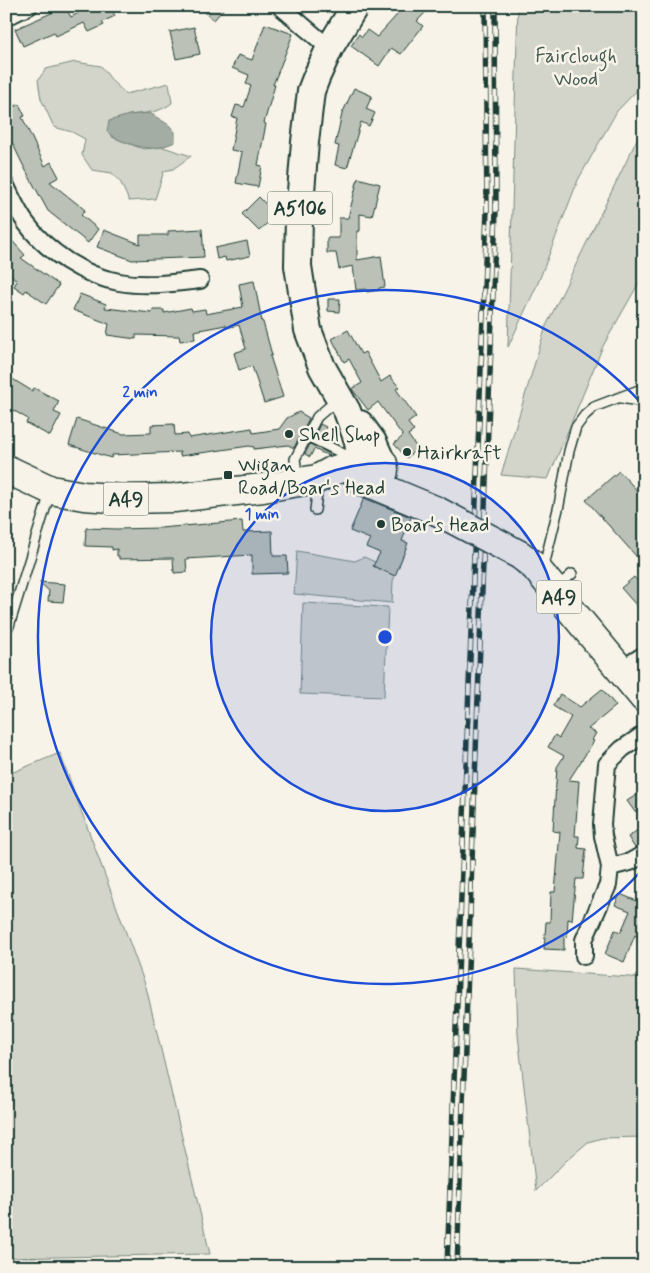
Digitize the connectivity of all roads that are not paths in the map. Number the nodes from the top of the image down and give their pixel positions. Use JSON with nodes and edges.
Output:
{"nodes":[{"id":1,"x":29,"y":6,"type":"edge"},
{"id":2,"x":280,"y":6,"type":"edge"},
{"id":3,"x":355,"y":6,"type":"edge"},
{"id":4,"x":6,"y":16,"type":"edge"},
{"id":5,"x":330,"y":47,"type":"junction"},
{"id":6,"x":6,"y":186,"type":"edge"},
{"id":7,"x":200,"y":280,"type":"dead end"},
{"id":8,"x":644,"y":388,"type":"edge"},
{"id":9,"x":621,"y":398,"type":"junction"},
{"id":10,"x":644,"y":402,"type":"edge"},
{"id":11,"x":344,"y":406,"type":"junction"},
{"id":12,"x":307,"y":436,"type":"junction"},
{"id":13,"x":368,"y":467,"type":"junction"},
{"id":14,"x":6,"y":469,"type":"edge"},
{"id":15,"x":310,"y":480,"type":"junction"},
{"id":16,"x":51,"y":490,"type":"junction"},
{"id":17,"x":315,"y":510,"type":"dead end"},
{"id":18,"x":549,"y":575,"type":"junction"},
{"id":19,"x":6,"y":630,"type":"edge"},
{"id":20,"x":644,"y":655,"type":"edge"},
{"id":21,"x":620,"y":670,"type":"junction"},
{"id":22,"x":644,"y":698,"type":"edge"},
{"id":23,"x":644,"y":734,"type":"edge"},
{"id":24,"x":644,"y":854,"type":"edge"},
{"id":25,"x":610,"y":867,"type":"junction"},
{"id":26,"x":584,"y":956,"type":"dead end"}],
"edges":[{"from":1,"to":4,"type":"street"},
{"from":2,"to":5,"type":"street"},
{"from":3,"to":5,"type":"main road","number":"A5106"},
{"from":5,"to":11,"type":"main road","number":"A5106"},
{"from":6,"to":7,"type":"street"},
{"from":8,"to":9,"type":"lane"},
{"from":9,"to":10,"type":"lane"},
{"from":9,"to":18,"type":"lane"},
{"from":11,"to":12,"type":"lane"},
{"from":11,"to":13,"type":"main road","number":"A5106"},
{"from":12,"to":13,"type":"lane"},
{"from":12,"to":15,"type":"lane"},
{"from":13,"to":15,"type":"highway","number":"A49"},
{"from":13,"to":18,"type":"highway","number":"A49","bridge":true},
{"from":14,"to":16,"type":"highway","number":"A49"},
{"from":15,"to":16,"type":"highway","number":"A49"},
{"from":15,"to":17,"type":"lane"},
{"from":16,"to":19,"type":"lane"},
{"from":18,"to":21,"type":"highway","number":"A49"},
{"from":20,"to":21,"type":"street"},
{"from":21,"to":22,"type":"highway","number":"A49"},
{"from":23,"to":25,"type":"street"},
{"from":24,"to":25,"type":"street"},
{"from":25,"to":26,"type":"street"}]}
